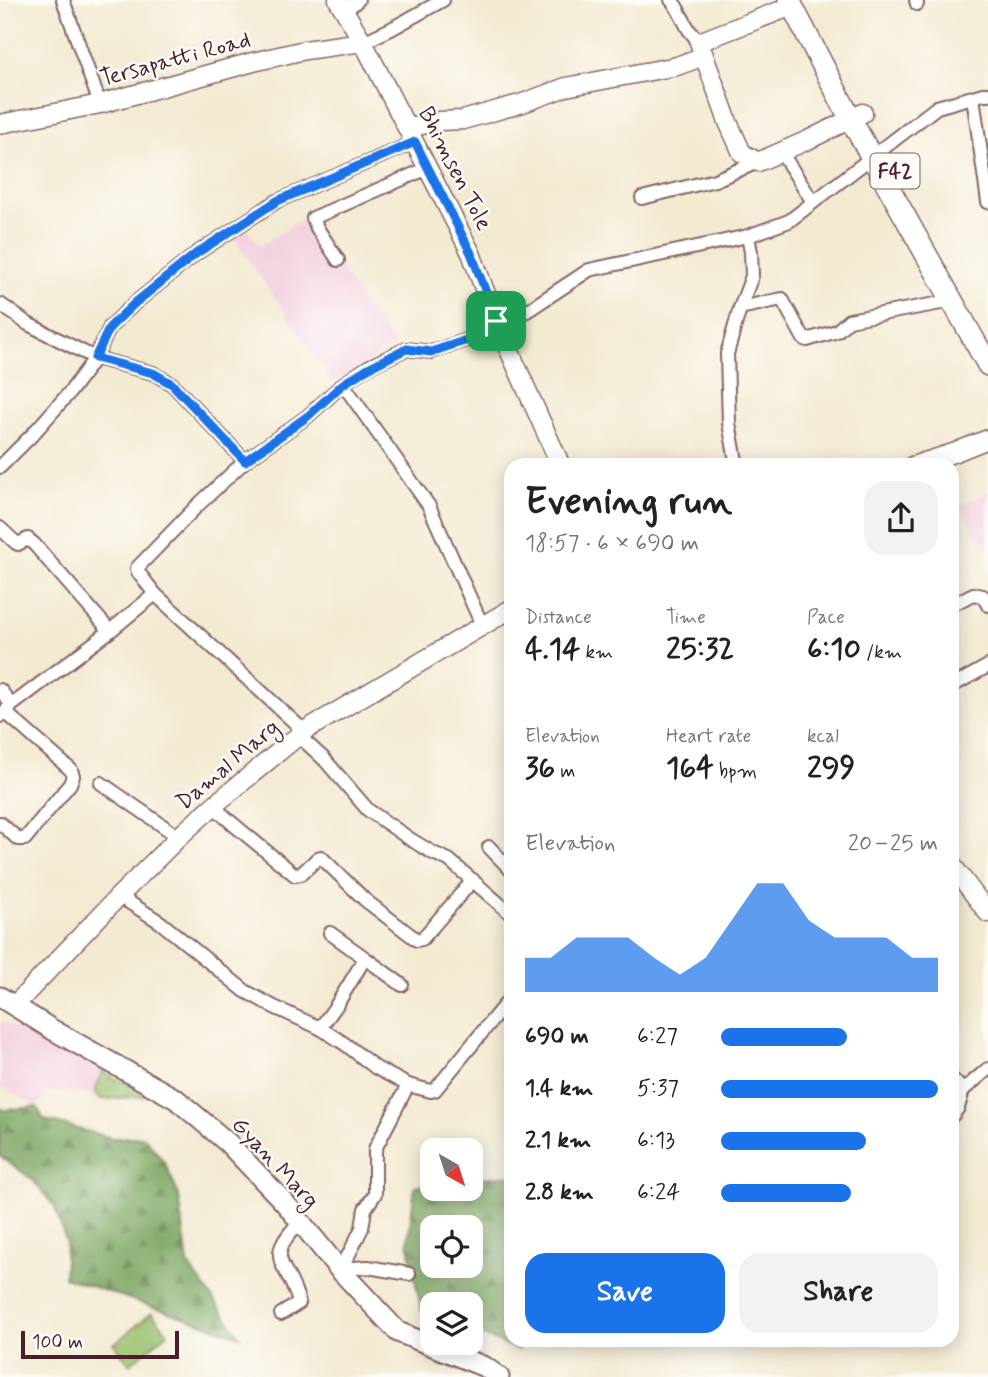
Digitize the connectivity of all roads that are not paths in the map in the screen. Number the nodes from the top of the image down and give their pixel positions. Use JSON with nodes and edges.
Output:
{"nodes":[{"id":1,"x":63,"y":0,"type":"edge"},
{"id":2,"x":443,"y":0,"type":"edge"},
{"id":3,"x":671,"y":0,"type":"edge"},
{"id":4,"x":795,"y":2,"type":"edge"},
{"id":5,"x":347,"y":4,"type":"edge"},
{"id":6,"x":363,"y":42,"type":"junction"},
{"id":7,"x":701,"y":49,"type":"junction"},
{"id":8,"x":988,"y":94,"type":"edge"},
{"id":9,"x":973,"y":97,"type":"junction"},
{"id":10,"x":100,"y":104,"type":"junction"},
{"id":11,"x":857,"y":116,"type":"junction"},
{"id":12,"x":0,"y":124,"type":"edge"},
{"id":13,"x":412,"y":135,"type":"junction"},
{"id":14,"x":780,"y":152,"type":"junction"},
{"id":15,"x":877,"y":154,"type":"junction"},
{"id":16,"x":758,"y":162,"type":"junction"},
{"id":17,"x":428,"y":168,"type":"junction"},
{"id":18,"x":642,"y":198,"type":"dead end"},
{"id":19,"x":813,"y":202,"type":"junction"},
{"id":20,"x":988,"y":202,"type":"edge"},
{"id":21,"x":748,"y":236,"type":"junction"},
{"id":22,"x":338,"y":260,"type":"dead end"},
{"id":23,"x":952,"y":301,"type":"junction"},
{"id":24,"x":0,"y":304,"type":"edge"},
{"id":25,"x":740,"y":308,"type":"junction"},
{"id":26,"x":498,"y":325,"type":"junction"},
{"id":27,"x":988,"y":340,"type":"edge"},
{"id":28,"x":95,"y":358,"type":"junction"},
{"id":29,"x":988,"y":365,"type":"edge"},
{"id":30,"x":343,"y":384,"type":"junction"},
{"id":31,"x":988,"y":439,"type":"edge"},
{"id":32,"x":558,"y":458,"type":"edge"},
{"id":33,"x":736,"y":458,"type":"edge"},
{"id":34,"x":937,"y":458,"type":"edge"},
{"id":35,"x":245,"y":461,"type":"junction"},
{"id":36,"x":0,"y":467,"type":"edge"},
{"id":37,"x":0,"y":528,"type":"edge"},
{"id":38,"x":155,"y":594,"type":"junction"},
{"id":39,"x":959,"y":601,"type":"edge"},
{"id":40,"x":988,"y":605,"type":"edge"},
{"id":41,"x":504,"y":613,"type":"edge"},
{"id":42,"x":482,"y":625,"type":"junction"},
{"id":43,"x":110,"y":631,"type":"junction"},
{"id":44,"x":988,"y":666,"type":"edge"},
{"id":45,"x":959,"y":682,"type":"edge"},
{"id":46,"x":0,"y":690,"type":"edge"},
{"id":47,"x":5,"y":711,"type":"edge"},
{"id":48,"x":302,"y":733,"type":"junction"},
{"id":49,"x":101,"y":783,"type":"dead end"},
{"id":50,"x":213,"y":806,"type":"junction"},
{"id":51,"x":0,"y":823,"type":"edge"},
{"id":52,"x":179,"y":837,"type":"junction"},
{"id":53,"x":489,"y":847,"type":"dead end"},
{"id":54,"x":504,"y":863,"type":"edge"},
{"id":55,"x":959,"y":874,"type":"edge"},
{"id":56,"x":473,"y":880,"type":"junction"},
{"id":57,"x":119,"y":895,"type":"junction"},
{"id":58,"x":504,"y":908,"type":"edge"},
{"id":59,"x":988,"y":913,"type":"edge"},
{"id":60,"x":330,"y":933,"type":"dead end"},
{"id":61,"x":365,"y":958,"type":"junction"},
{"id":62,"x":402,"y":985,"type":"dead end"},
{"id":63,"x":7,"y":1001,"type":"edge"},
{"id":64,"x":504,"y":1006,"type":"edge"},
{"id":65,"x":320,"y":1028,"type":"junction"},
{"id":66,"x":988,"y":1069,"type":"edge"},
{"id":67,"x":408,"y":1085,"type":"junction"},
{"id":68,"x":959,"y":1085,"type":"edge"},
{"id":69,"x":964,"y":1090,"type":"junction"},
{"id":70,"x":959,"y":1105,"type":"edge"},
{"id":71,"x":300,"y":1222,"type":"junction"},
{"id":72,"x":339,"y":1269,"type":"junction"},
{"id":73,"x":409,"y":1274,"type":"dead end"},
{"id":74,"x":281,"y":1314,"type":"dead end"},
{"id":75,"x":499,"y":1377,"type":"edge"}],
"edges":[{"from":1,"to":10,"type":"street"},
{"from":2,"to":6,"type":"street"},
{"from":3,"to":7,"type":"street"},
{"from":4,"to":7,"type":"street"},
{"from":4,"to":11,"type":"highway","number":"F42"},
{"from":5,"to":6,"type":"street","name":"Bhimsen Tole"},
{"from":6,"to":10,"type":"street","name":"Tersapatti Road"},
{"from":6,"to":13,"type":"street","name":"Bhimsen Tole"},
{"from":7,"to":13,"type":"street"},
{"from":7,"to":16,"type":"street"},
{"from":8,"to":9,"type":"street"},
{"from":9,"to":15,"type":"street"},
{"from":9,"to":20,"type":"street"},
{"from":10,"to":12,"type":"street","name":"Tersapatti Road"},
{"from":11,"to":14,"type":"street"},
{"from":11,"to":15,"type":"highway","number":"F42"},
{"from":13,"to":17,"type":"street","name":"Bhimsen Tole"},
{"from":13,"to":28,"type":"street"},
{"from":14,"to":16,"type":"street"},
{"from":14,"to":19,"type":"street"},
{"from":15,"to":19,"type":"street"},
{"from":15,"to":23,"type":"highway","number":"F42"},
{"from":15,"to":27,"type":"highway","number":"F42"},
{"from":16,"to":18,"type":"street"},
{"from":17,"to":22,"type":"street"},
{"from":17,"to":26,"type":"street","name":"Bhimsen Tole"},
{"from":19,"to":21,"type":"street"},
{"from":21,"to":25,"type":"street"},
{"from":21,"to":26,"type":"street"},
{"from":23,"to":25,"type":"street"},
{"from":23,"to":29,"type":"highway","number":"F42"},
{"from":24,"to":28,"type":"street"},
{"from":25,"to":33,"type":"street"},
{"from":26,"to":30,"type":"street"},
{"from":26,"to":32,"type":"street","name":"Bhimsen Tole"},
{"from":28,"to":35,"type":"street"},
{"from":28,"to":36,"type":"street"},
{"from":30,"to":35,"type":"street"},
{"from":30,"to":42,"type":"street"},
{"from":31,"to":34,"type":"street"},
{"from":35,"to":38,"type":"street"},
{"from":37,"to":43,"type":"street"},
{"from":38,"to":43,"type":"street"},
{"from":38,"to":48,"type":"street"},
{"from":39,"to":40,"type":"street"},
{"from":41,"to":42,"type":"street","name":"Damal Marg"},
{"from":42,"to":48,"type":"street","name":"Damal Marg"},
{"from":43,"to":47,"type":"street"},
{"from":44,"to":45,"type":"street"},
{"from":46,"to":47,"type":"street"},
{"from":47,"to":51,"type":"street"},
{"from":48,"to":50,"type":"street","name":"Damal Marg"},
{"from":48,"to":56,"type":"street"},
{"from":49,"to":52,"type":"street"},
{"from":50,"to":52,"type":"street","name":"Damal Marg"},
{"from":50,"to":56,"type":"street"},
{"from":52,"to":57,"type":"street","name":"Damal Marg"},
{"from":53,"to":54,"type":"street"},
{"from":55,"to":59,"type":"street"},
{"from":56,"to":58,"type":"street"},
{"from":57,"to":63,"type":"street","name":"Damal Marg"},
{"from":57,"to":65,"type":"street"},
{"from":60,"to":61,"type":"street"},
{"from":61,"to":62,"type":"street"},
{"from":61,"to":65,"type":"street"},
{"from":63,"to":71,"type":"main road","name":"Gyan Marg"},
{"from":64,"to":67,"type":"street"},
{"from":65,"to":67,"type":"street"},
{"from":66,"to":69,"type":"street"},
{"from":67,"to":72,"type":"street"},
{"from":68,"to":69,"type":"street"},
{"from":69,"to":70,"type":"street"},
{"from":71,"to":72,"type":"main road","name":"Gyan Marg"},
{"from":71,"to":74,"type":"street"},
{"from":72,"to":73,"type":"street"},
{"from":72,"to":75,"type":"main road","name":"Gyan Marg"}]}
